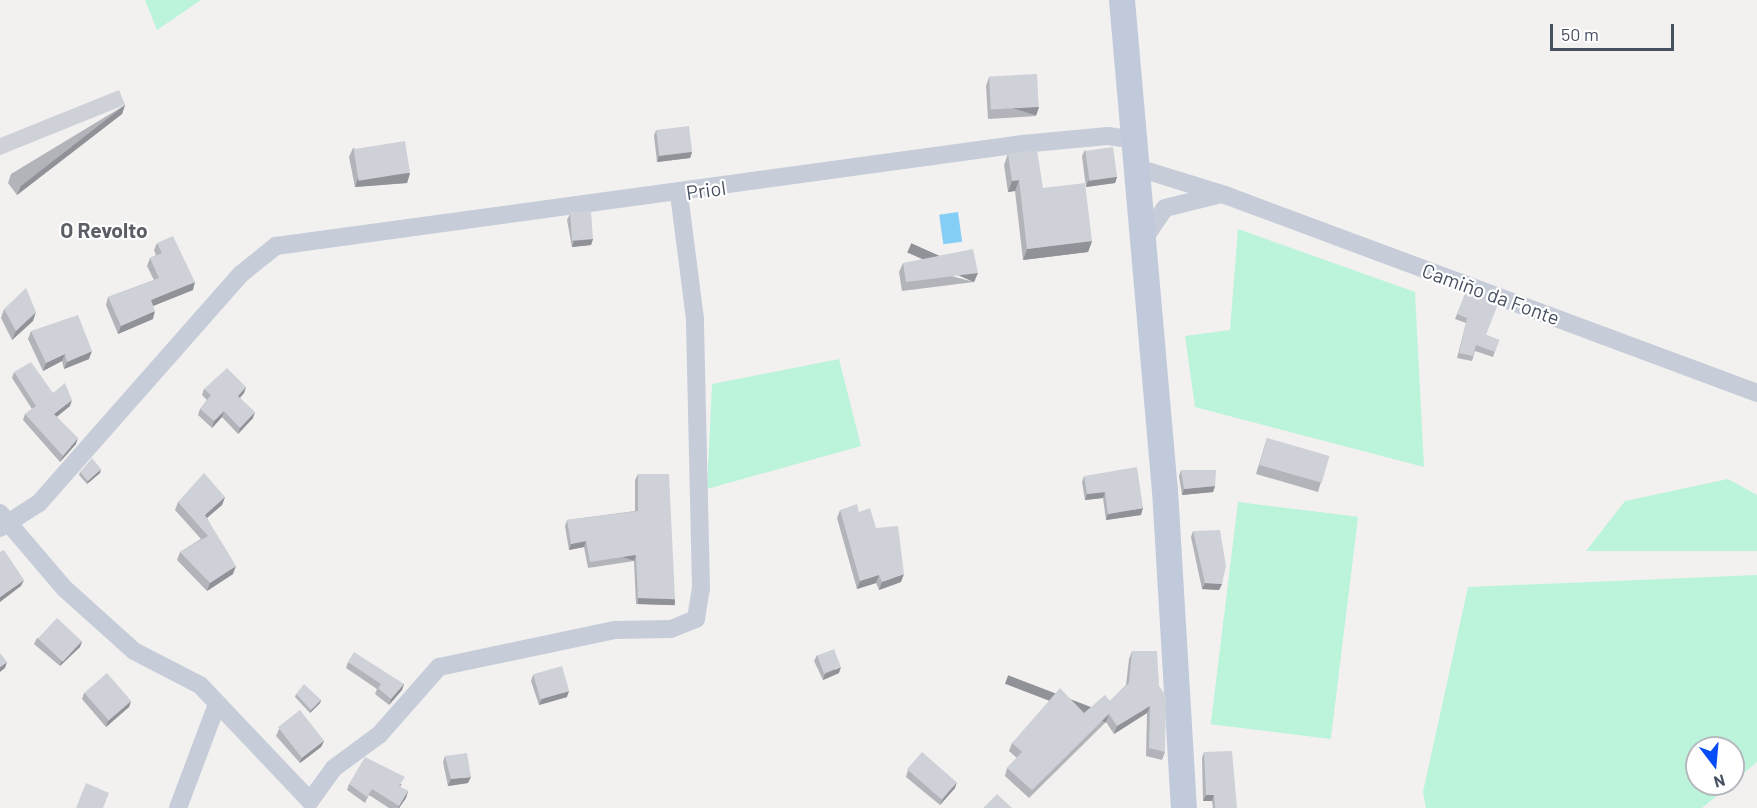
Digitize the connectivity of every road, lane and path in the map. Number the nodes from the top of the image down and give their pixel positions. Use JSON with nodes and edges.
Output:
{"nodes":[{"id":1,"x":1122,"y":0,"type":"edge"},
{"id":2,"x":1135,"y":140,"type":"junction"},
{"id":3,"x":1139,"y":178,"type":"junction"},
{"id":4,"x":679,"y":194,"type":"junction"},
{"id":5,"x":1225,"y":195,"type":"junction"},
{"id":6,"x":1187,"y":198,"type":"junction"},
{"id":7,"x":1144,"y":239,"type":"junction"},
{"id":8,"x":1757,"y":393,"type":"edge"},
{"id":9,"x":2,"y":522,"type":"edge"},
{"id":10,"x":217,"y":704,"type":"junction"},
{"id":11,"x":178,"y":808,"type":"edge"},
{"id":12,"x":1184,"y":808,"type":"edge"}],
"edges":[{"from":1,"to":2,"type":"main road"},
{"from":2,"to":3,"type":"main road"},
{"from":2,"to":4,"type":"street","name":"Priol"},
{"from":3,"to":5,"type":"street","name":"Camiño da Fonte"},
{"from":3,"to":6,"type":"street"},
{"from":3,"to":7,"type":"main road"},
{"from":4,"to":9,"type":"street","name":"Priol"},
{"from":4,"to":10,"type":"street"},
{"from":5,"to":6,"type":"street"},
{"from":5,"to":8,"type":"street","name":"Camiño da Fonte"},
{"from":6,"to":7,"type":"street"},
{"from":7,"to":12,"type":"main road"},
{"from":9,"to":10,"type":"street"},
{"from":10,"to":11,"type":"street"}]}
